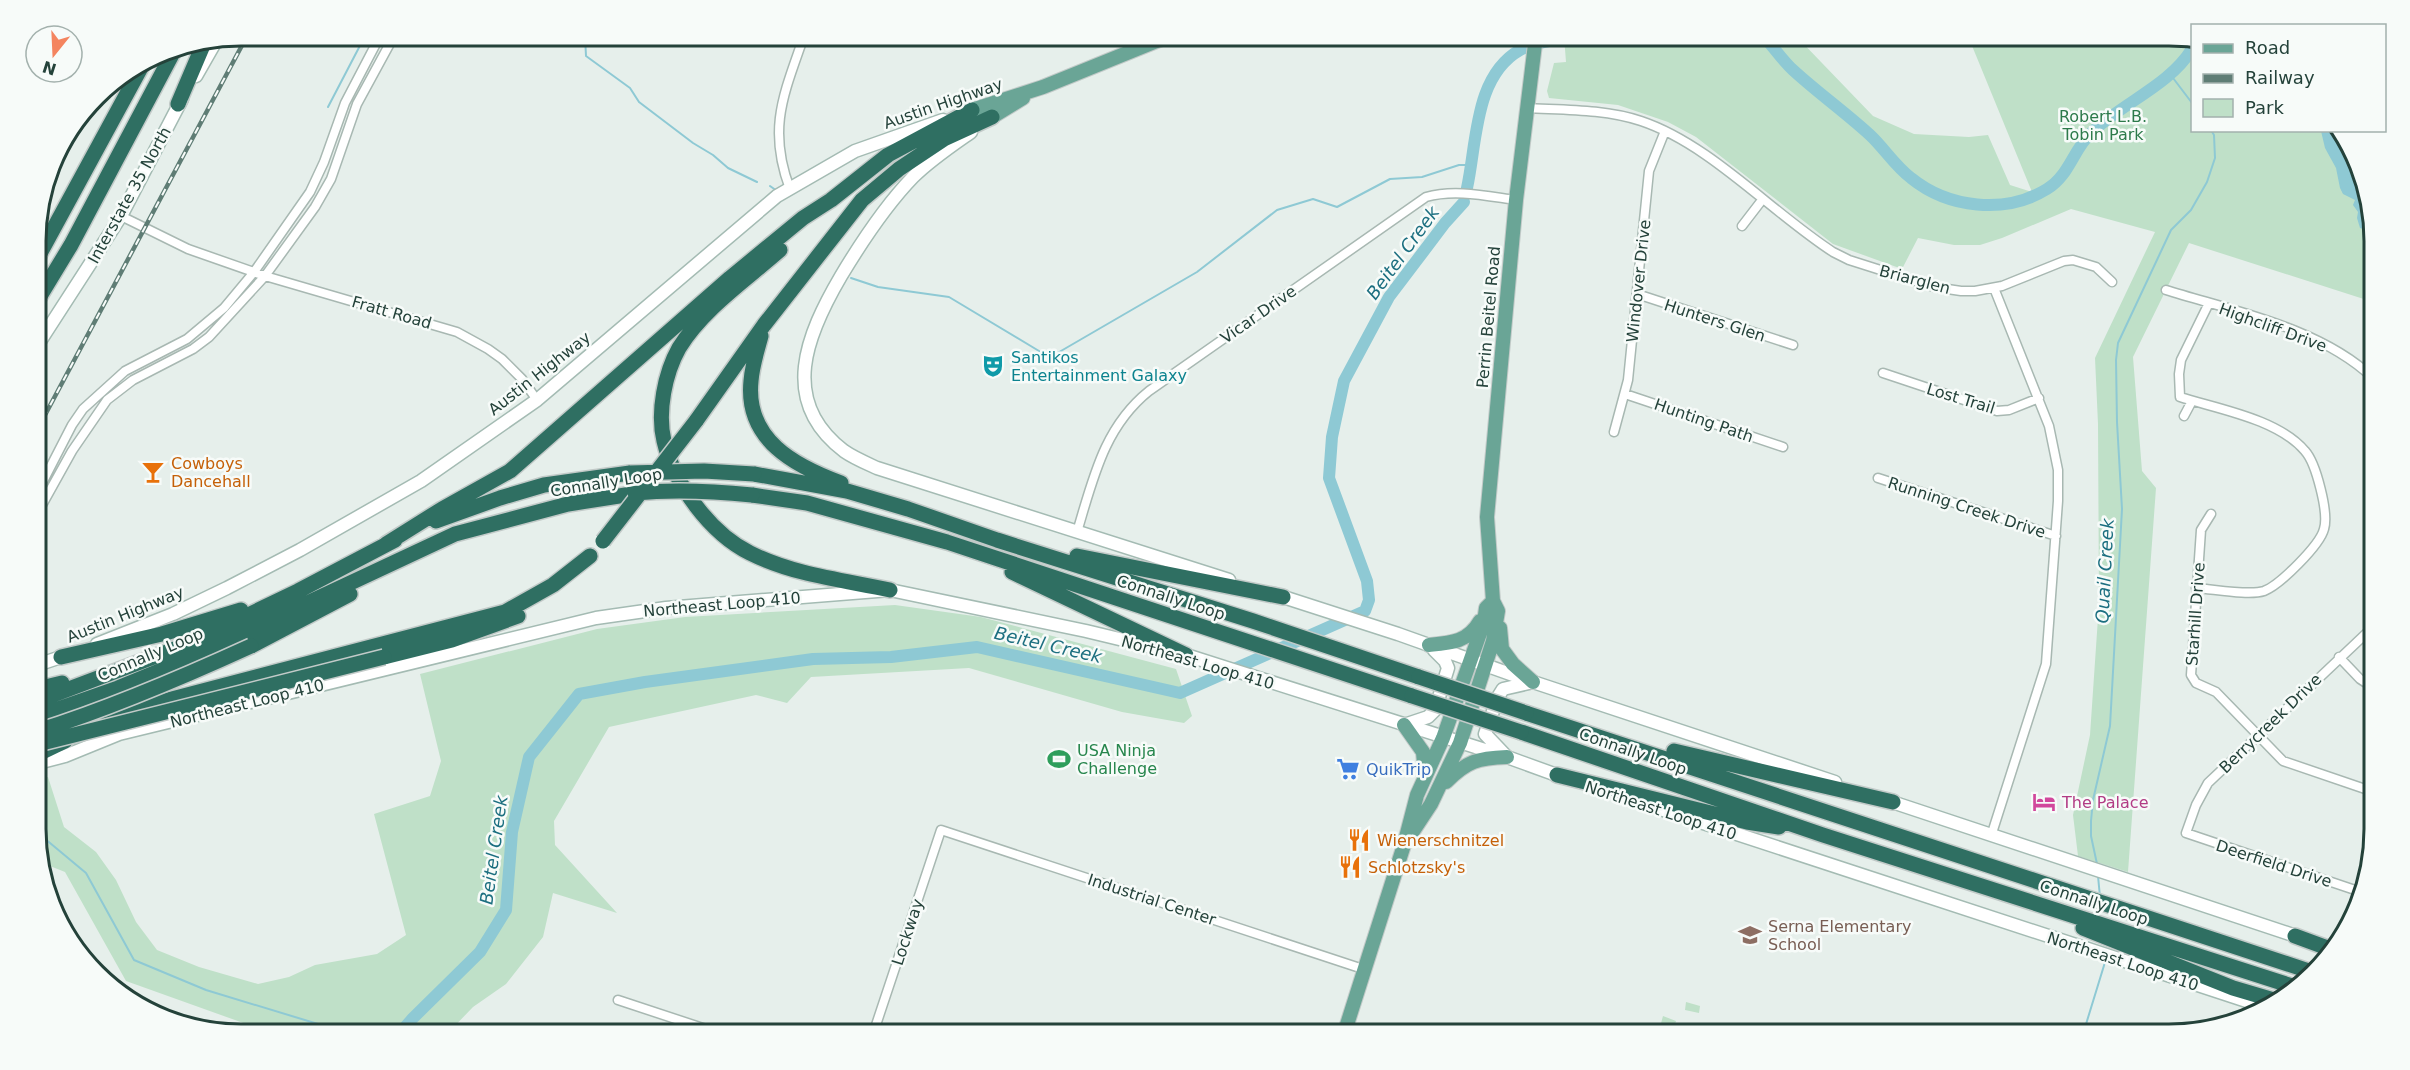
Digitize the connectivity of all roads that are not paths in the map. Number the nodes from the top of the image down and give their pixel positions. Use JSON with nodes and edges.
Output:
{"nodes":[{"id":1,"x":1535,"y":46,"type":"edge"},
{"id":2,"x":374,"y":47,"type":"edge"},
{"id":3,"x":388,"y":47,"type":"edge"},
{"id":4,"x":800,"y":47,"type":"edge"},
{"id":5,"x":1143,"y":47,"type":"edge"},
{"id":6,"x":211,"y":49,"type":"edge"},
{"id":7,"x":201,"y":51,"type":"edge"},
{"id":8,"x":171,"y":60,"type":"edge"},
{"id":9,"x":137,"y":77,"type":"edge"},
{"id":10,"x":1043,"y":87,"type":"junction"},
{"id":11,"x":178,"y":104,"type":"junction"},
{"id":12,"x":1527,"y":108,"type":"junction"},
{"id":13,"x":972,"y":110,"type":"junction"},
{"id":14,"x":992,"y":117,"type":"junction"},
{"id":15,"x":1665,"y":131,"type":"junction"},
{"id":16,"x":790,"y":189,"type":"junction"},
{"id":17,"x":831,"y":200,"type":"junction"},
{"id":18,"x":1516,"y":200,"type":"junction"},
{"id":19,"x":1762,"y":200,"type":"junction"},
{"id":20,"x":121,"y":216,"type":"junction"},
{"id":21,"x":1742,"y":226,"type":"dead end"},
{"id":22,"x":47,"y":241,"type":"edge"},
{"id":23,"x":254,"y":272,"type":"junction"},
{"id":24,"x":265,"y":276,"type":"junction"},
{"id":25,"x":2112,"y":282,"type":"dead end"},
{"id":26,"x":47,"y":285,"type":"edge"},
{"id":27,"x":1994,"y":288,"type":"junction"},
{"id":28,"x":2166,"y":290,"type":"dead end"},
{"id":29,"x":1637,"y":294,"type":"junction"},
{"id":30,"x":2209,"y":303,"type":"junction"},
{"id":31,"x":764,"y":325,"type":"junction"},
{"id":32,"x":47,"y":331,"type":"edge"},
{"id":33,"x":1794,"y":345,"type":"dead end"},
{"id":34,"x":2364,"y":371,"type":"edge"},
{"id":35,"x":1883,"y":374,"type":"dead end"},
{"id":36,"x":1625,"y":394,"type":"junction"},
{"id":37,"x":2039,"y":398,"type":"junction"},
{"id":38,"x":537,"y":400,"type":"junction"},
{"id":39,"x":2192,"y":401,"type":"junction"},
{"id":40,"x":2184,"y":416,"type":"dead end"},
{"id":41,"x":1614,"y":432,"type":"dead end"},
{"id":42,"x":1783,"y":447,"type":"dead end"},
{"id":43,"x":47,"y":474,"type":"edge"},
{"id":44,"x":1878,"y":478,"type":"dead end"},
{"id":45,"x":47,"y":497,"type":"edge"},
{"id":46,"x":908,"y":509,"type":"junction"},
{"id":47,"x":2211,"y":513,"type":"dead end"},
{"id":48,"x":1077,"y":532,"type":"junction"},
{"id":49,"x":2056,"y":536,"type":"junction"},
{"id":50,"x":997,"y":540,"type":"junction"},
{"id":51,"x":947,"y":542,"type":"junction"},
{"id":52,"x":386,"y":544,"type":"junction"},
{"id":53,"x":419,"y":552,"type":"junction"},
{"id":54,"x":590,"y":556,"type":"junction"},
{"id":55,"x":2196,"y":588,"type":"junction"},
{"id":56,"x":890,"y":590,"type":"junction"},
{"id":57,"x":298,"y":591,"type":"junction"},
{"id":58,"x":1283,"y":597,"type":"junction"},
{"id":59,"x":1492,"y":607,"type":"junction"},
{"id":60,"x":2364,"y":635,"type":"edge"},
{"id":61,"x":1429,"y":645,"type":"junction"},
{"id":62,"x":1186,"y":655,"type":"junction"},
{"id":63,"x":61,"y":657,"type":"junction"},
{"id":64,"x":2339,"y":657,"type":"junction"},
{"id":65,"x":1471,"y":660,"type":"junction"},
{"id":66,"x":46,"y":662,"type":"edge"},
{"id":67,"x":1486,"y":665,"type":"junction"},
{"id":68,"x":94,"y":680,"type":"junction"},
{"id":69,"x":1533,"y":682,"type":"junction"},
{"id":70,"x":2364,"y":682,"type":"edge"},
{"id":71,"x":46,"y":687,"type":"edge"},
{"id":72,"x":46,"y":698,"type":"edge"},
{"id":73,"x":126,"y":711,"type":"junction"},
{"id":74,"x":46,"y":713,"type":"edge"},
{"id":75,"x":1526,"y":713,"type":"junction"},
{"id":76,"x":1404,"y":725,"type":"junction"},
{"id":77,"x":46,"y":728,"type":"edge"},
{"id":78,"x":46,"y":728,"type":"edge"},
{"id":79,"x":2258,"y":736,"type":"junction"},
{"id":80,"x":1443,"y":738,"type":"junction"},
{"id":81,"x":46,"y":742,"type":"edge"},
{"id":82,"x":1460,"y":743,"type":"junction"},
{"id":83,"x":46,"y":750,"type":"edge"},
{"id":84,"x":1507,"y":757,"type":"junction"},
{"id":85,"x":46,"y":761,"type":"edge"},
{"id":86,"x":1557,"y":775,"type":"junction"},
{"id":87,"x":1425,"y":776,"type":"junction"},
{"id":88,"x":1438,"y":789,"type":"junction"},
{"id":89,"x":2364,"y":789,"type":"edge"},
{"id":90,"x":1893,"y":802,"type":"junction"},
{"id":91,"x":940,"y":830,"type":"joint"},
{"id":92,"x":1992,"y":833,"type":"junction"},
{"id":93,"x":2186,"y":833,"type":"joint"},
{"id":94,"x":1823,"y":835,"type":"junction"},
{"id":95,"x":1404,"y":845,"type":"junction"},
{"id":96,"x":2353,"y":889,"type":"edge"},
{"id":97,"x":2295,"y":936,"type":"joint"},
{"id":98,"x":2138,"y":942,"type":"junction"},
{"id":99,"x":2324,"y":946,"type":"edge"},
{"id":100,"x":1362,"y":969,"type":"junction"},
{"id":101,"x":2303,"y":969,"type":"edge"},
{"id":102,"x":2285,"y":984,"type":"edge"},
{"id":103,"x":2265,"y":997,"type":"edge"},
{"id":104,"x":618,"y":1000,"type":"dead end"},
{"id":105,"x":2254,"y":1003,"type":"edge"},
{"id":106,"x":1347,"y":1023,"type":"edge"},
{"id":107,"x":690,"y":1024,"type":"edge"},
{"id":108,"x":876,"y":1024,"type":"edge"}],
"edges":[{"from":1,"to":12,"type":"main road","name":"Perrin Beitel Road"},
{"from":2,"to":23,"type":"street"},
{"from":3,"to":24,"type":"street"},
{"from":4,"to":16,"type":"street"},
{"from":5,"to":10,"type":"main road","name":"Austin Highway"},
{"from":6,"to":11,"type":"main road","name":"Interstate 35 North"},
{"from":7,"to":11,"type":"highway"},
{"from":8,"to":26,"type":"highway"},
{"from":9,"to":22,"type":"highway"},
{"from":10,"to":13,"type":"main road","name":"Austin Highway"},
{"from":10,"to":14,"type":"main road","name":"Austin Highway"},
{"from":11,"to":20,"type":"main road","name":"Interstate 35 North"},
{"from":12,"to":15,"type":"street","name":"Briarglen"},
{"from":12,"to":18,"type":"main road","name":"Perrin Beitel Road"},
{"from":13,"to":16,"type":"main road","name":"Austin Highway"},
{"from":13,"to":17,"type":"highway"},
{"from":14,"to":31,"type":"highway"},
{"from":14,"to":48,"type":"main road","name":"Austin Highway"},
{"from":15,"to":19,"type":"street","name":"Briarglen"},
{"from":15,"to":29,"type":"street","name":"Windover Drive"},
{"from":16,"to":38,"type":"main road","name":"Austin Highway"},
{"from":17,"to":52,"type":"highway"},
{"from":17,"to":56,"type":"highway"},
{"from":18,"to":48,"type":"street","name":"Vicar Drive"},
{"from":18,"to":59,"type":"main road","name":"Perrin Beitel Road"},
{"from":19,"to":21,"type":"street"},
{"from":19,"to":27,"type":"street","name":"Briarglen"},
{"from":20,"to":23,"type":"street","name":"Fratt Road"},
{"from":20,"to":32,"type":"main road","name":"Interstate 35 North"},
{"from":23,"to":24,"type":"street","name":"Fratt Road"},
{"from":23,"to":43,"type":"street"},
{"from":24,"to":38,"type":"street","name":"Fratt Road"},
{"from":24,"to":45,"type":"street"},
{"from":25,"to":27,"type":"street","name":"Briarglen"},
{"from":27,"to":37,"type":"street"},
{"from":28,"to":30,"type":"street","name":"Highcliff Drive"},
{"from":29,"to":33,"type":"street","name":"Hunters Glen"},
{"from":29,"to":36,"type":"street","name":"Windover Drive"},
{"from":30,"to":34,"type":"street","name":"Highcliff Drive"},
{"from":30,"to":39,"type":"street"},
{"from":31,"to":46,"type":"highway"},
{"from":31,"to":54,"type":"highway","bridge":true},
{"from":35,"to":37,"type":"street","name":"Lost Trail"},
{"from":36,"to":41,"type":"street","name":"Windover Drive"},
{"from":36,"to":42,"type":"street","name":"Hunting Path"},
{"from":37,"to":49,"type":"street"},
{"from":38,"to":63,"type":"main road","name":"Austin Highway"},
{"from":39,"to":40,"type":"street"},
{"from":39,"to":55,"type":"street"},
{"from":44,"to":49,"type":"street","name":"Running Creek Drive"},
{"from":46,"to":50,"type":"highway","name":"Connally Loop"},
{"from":46,"to":52,"type":"highway","name":"Connally Loop","bridge":true},
{"from":47,"to":55,"type":"street","name":"Starhill Drive"},
{"from":48,"to":58,"type":"main road"},
{"from":49,"to":92,"type":"street"},
{"from":50,"to":58,"type":"highway"},
{"from":50,"to":75,"type":"highway","name":"Connally Loop","bridge":true},
{"from":51,"to":53,"type":"highway","name":"Connally Loop","bridge":true},
{"from":51,"to":62,"type":"highway"},
{"from":51,"to":94,"type":"highway","name":"Connally Loop","bridge":true},
{"from":52,"to":57,"type":"highway","name":"Connally Loop"},
{"from":53,"to":74,"type":"highway","name":"Connally Loop"},
{"from":53,"to":77,"type":"highway","bridge":true},
{"from":54,"to":73,"type":"highway"},
{"from":54,"to":81,"type":"highway","bridge":true},
{"from":55,"to":79,"type":"street","name":"Starhill Drive"},
{"from":56,"to":62,"type":"main road","name":"Northeast Loop 410"},
{"from":56,"to":85,"type":"main road","name":"Northeast Loop 410"},
{"from":57,"to":63,"type":"highway"},
{"from":57,"to":68,"type":"highway","name":"Connally Loop"},
{"from":58,"to":61,"type":"main road"},
{"from":59,"to":61,"type":"main road"},
{"from":59,"to":65,"type":"main road","name":"Perrin Beitel Road"},
{"from":59,"to":67,"type":"main road","name":"Perrin Beitel Road"},
{"from":59,"to":69,"type":"main road"},
{"from":60,"to":64,"type":"street","name":"Berrycreek Drive"},
{"from":61,"to":65,"type":"main road"},
{"from":61,"to":76,"type":"main road"},
{"from":62,"to":76,"type":"main road","name":"Northeast Loop 410"},
{"from":63,"to":66,"type":"main road","name":"Austin Highway"},
{"from":64,"to":70,"type":"street"},
{"from":64,"to":79,"type":"street","name":"Berrycreek Drive"},
{"from":65,"to":67,"type":"main road"},
{"from":65,"to":80,"type":"main road","name":"Perrin Beitel Road"},
{"from":67,"to":69,"type":"main road"},
{"from":67,"to":82,"type":"main road","name":"Perrin Beitel Road"},
{"from":68,"to":71,"type":"highway"},
{"from":68,"to":72,"type":"highway"},
{"from":69,"to":84,"type":"main road"},
{"from":69,"to":90,"type":"main road"},
{"from":73,"to":78,"type":"highway"},
{"from":73,"to":83,"type":"highway"},
{"from":75,"to":90,"type":"highway"},
{"from":75,"to":101,"type":"highway","name":"Connally Loop"},
{"from":76,"to":80,"type":"main road","name":"Northeast Loop 410"},
{"from":76,"to":87,"type":"main road"},
{"from":79,"to":89,"type":"street","name":"Starhill Drive"},
{"from":79,"to":93,"type":"street","name":"Berrycreek Drive"},
{"from":80,"to":82,"type":"main road","name":"Northeast Loop 410"},
{"from":80,"to":87,"type":"main road","name":"Perrin Beitel Road"},
{"from":82,"to":84,"type":"main road","name":"Northeast Loop 410"},
{"from":82,"to":88,"type":"main road","name":"Perrin Beitel Road"},
{"from":84,"to":86,"type":"main road","name":"Northeast Loop 410"},
{"from":84,"to":88,"type":"main road"},
{"from":86,"to":94,"type":"highway"},
{"from":86,"to":105,"type":"main road","name":"Northeast Loop 410"},
{"from":87,"to":95,"type":"main road","name":"Perrin Beitel Road"},
{"from":88,"to":95,"type":"main road","name":"Perrin Beitel Road"},
{"from":90,"to":92,"type":"main road"},
{"from":91,"to":100,"type":"street","name":"Industrial Center"},
{"from":91,"to":108,"type":"street","name":"Lockway"},
{"from":92,"to":97,"type":"main road"},
{"from":93,"to":96,"type":"street","name":"Deerfield Drive"},
{"from":94,"to":98,"type":"highway","name":"Connally Loop"},
{"from":95,"to":100,"type":"main road","name":"Perrin Beitel Road"},
{"from":97,"to":99,"type":"highway"},
{"from":98,"to":102,"type":"highway","name":"Connally Loop"},
{"from":98,"to":103,"type":"highway"},
{"from":100,"to":106,"type":"main road","name":"Perrin Beitel Road"},
{"from":104,"to":107,"type":"street"}]}
